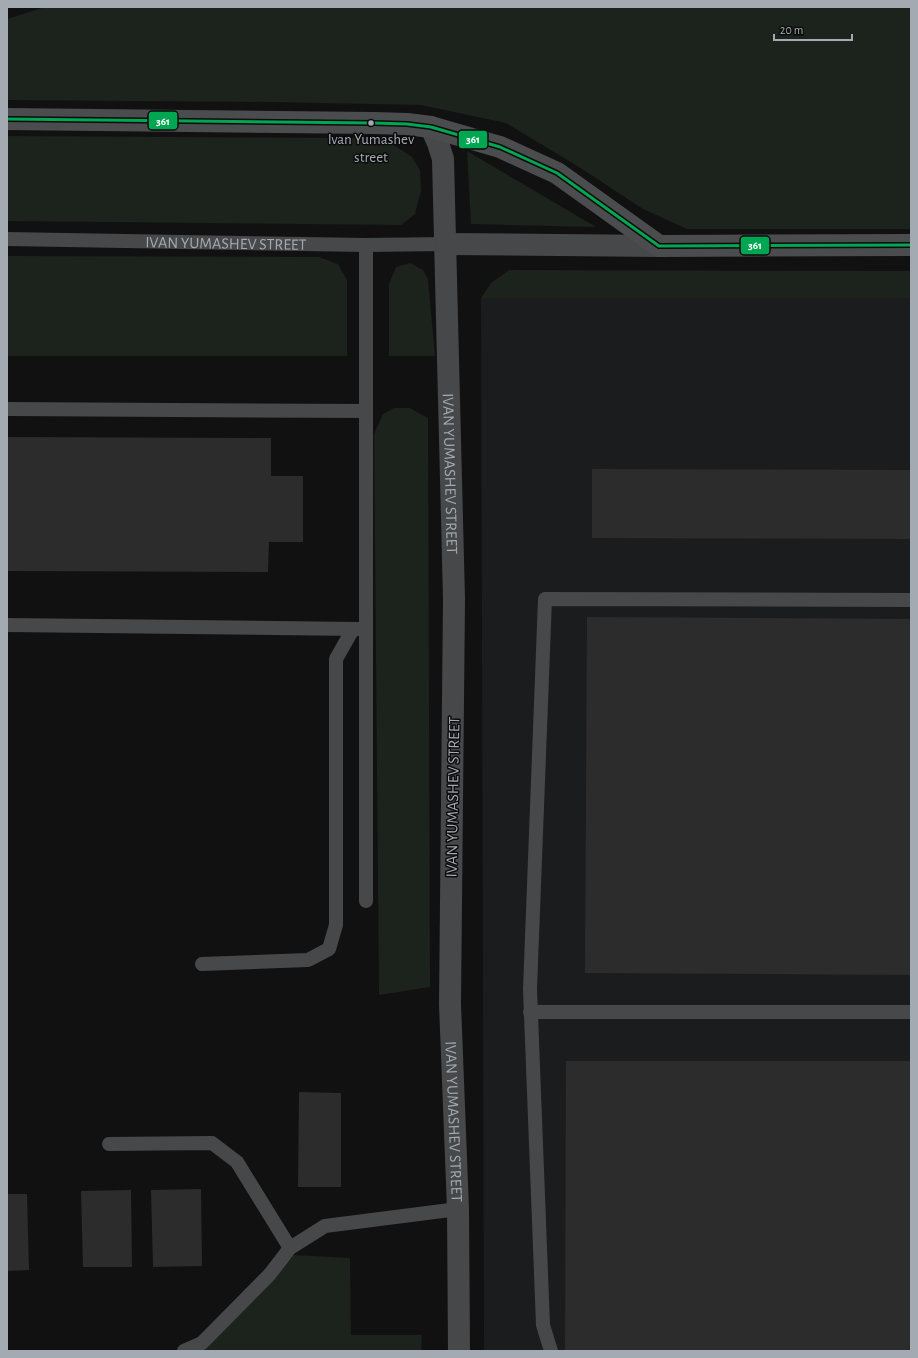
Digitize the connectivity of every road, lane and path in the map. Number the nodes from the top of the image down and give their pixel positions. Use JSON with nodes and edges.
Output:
{"nodes":[{"id":1,"x":7,"y":119,"type":"edge"},
{"id":2,"x":431,"y":127,"type":"junction"},
{"id":3,"x":7,"y":239,"type":"edge"},
{"id":4,"x":446,"y":244,"type":"junction"},
{"id":5,"x":366,"y":245,"type":"junction"},
{"id":6,"x":911,"y":245,"type":"edge"},
{"id":7,"x":659,"y":246,"type":"junction"},
{"id":8,"x":7,"y":409,"type":"edge"},
{"id":9,"x":366,"y":411,"type":"junction"},
{"id":10,"x":911,"y":600,"type":"edge"},
{"id":11,"x":7,"y":625,"type":"edge"},
{"id":12,"x":359,"y":629,"type":"junction"},
{"id":13,"x":366,"y":901,"type":"dead end"},
{"id":14,"x":202,"y":964,"type":"dead end"},
{"id":15,"x":530,"y":1012,"type":"junction"},
{"id":16,"x":911,"y":1012,"type":"edge"},
{"id":17,"x":109,"y":1144,"type":"dead end"},
{"id":18,"x":458,"y":1209,"type":"junction"},
{"id":19,"x":290,"y":1248,"type":"junction"},
{"id":20,"x":184,"y":1351,"type":"edge"},
{"id":21,"x":459,"y":1351,"type":"edge"},
{"id":22,"x":551,"y":1351,"type":"edge"}],
"edges":[{"from":1,"to":2,"type":"street"},
{"from":2,"to":4,"type":"street","name":"IVAN YUMASHEV STREET"},
{"from":2,"to":7,"type":"street"},
{"from":3,"to":5,"type":"lane","name":"IVAN YUMASHEV STREET"},
{"from":4,"to":5,"type":"lane","name":"IVAN YUMASHEV STREET"},
{"from":4,"to":7,"type":"street","name":"IVAN YUMASHEV STREET"},
{"from":4,"to":18,"type":"street","name":"IVAN YUMASHEV STREET"},
{"from":5,"to":9,"type":"lane"},
{"from":6,"to":7,"type":"street","name":"IVAN YUMASHEV STREET"},
{"from":8,"to":9,"type":"lane"},
{"from":9,"to":12,"type":"lane"},
{"from":10,"to":15,"type":"lane"},
{"from":11,"to":12,"type":"lane"},
{"from":12,"to":13,"type":"lane"},
{"from":12,"to":14,"type":"lane"},
{"from":15,"to":16,"type":"lane"},
{"from":15,"to":22,"type":"lane"},
{"from":17,"to":19,"type":"lane"},
{"from":18,"to":19,"type":"lane"},
{"from":18,"to":21,"type":"street","name":"IVAN YUMASHEV STREET"},
{"from":19,"to":20,"type":"lane"}]}
